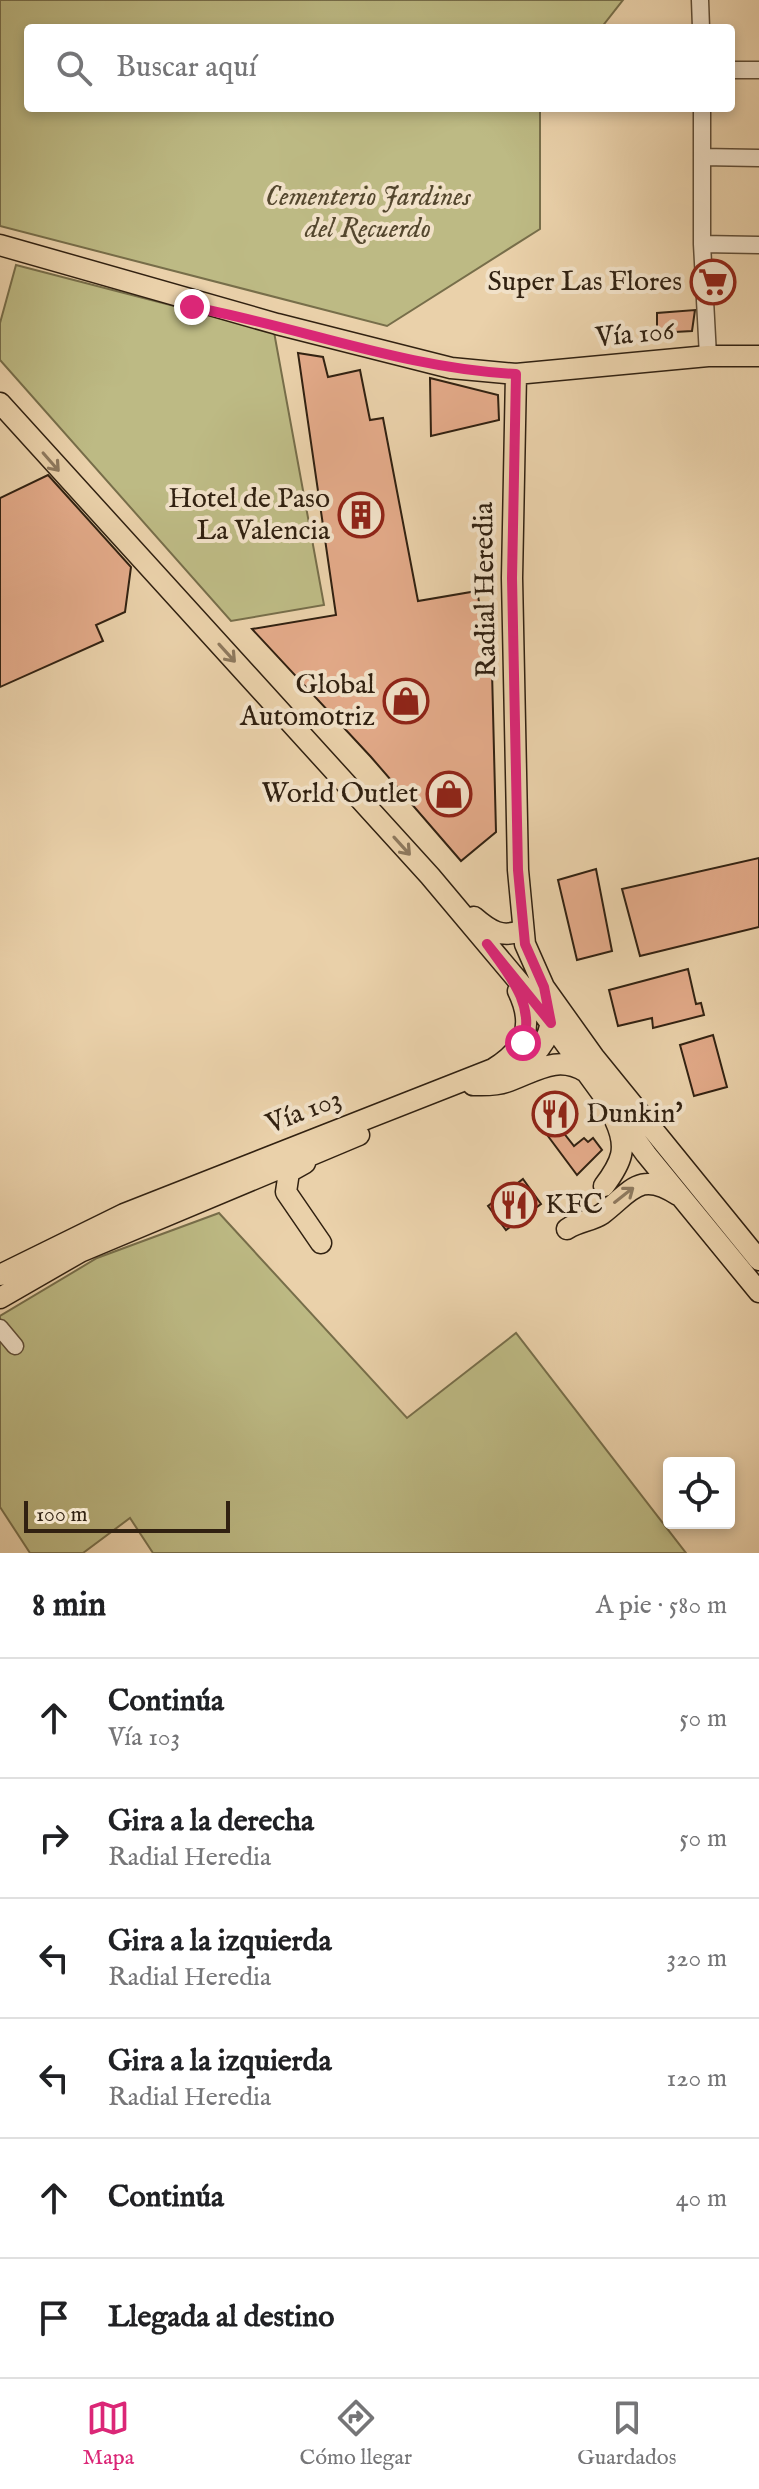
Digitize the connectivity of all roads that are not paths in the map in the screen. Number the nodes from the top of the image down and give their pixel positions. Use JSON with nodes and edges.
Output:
{"nodes":[{"id":1,"x":700,"y":0,"type":"edge"},
{"id":2,"x":701,"y":24,"type":"edge"},
{"id":3,"x":735,"y":70,"type":"edge"},
{"id":4,"x":759,"y":70,"type":"edge"},
{"id":5,"x":702,"y":112,"type":"edge"},
{"id":6,"x":702,"y":157,"type":"junction"},
{"id":7,"x":759,"y":158,"type":"edge"},
{"id":8,"x":702,"y":244,"type":"junction"},
{"id":9,"x":0,"y":245,"type":"edge"},
{"id":10,"x":759,"y":245,"type":"edge"},
{"id":11,"x":0,"y":255,"type":"edge"},
{"id":12,"x":268,"y":321,"type":"junction"},
{"id":13,"x":708,"y":356,"type":"junction"},
{"id":14,"x":759,"y":356,"type":"edge"},
{"id":15,"x":516,"y":374,"type":"junction"},
{"id":16,"x":0,"y":403,"type":"edge"},
{"id":17,"x":430,"y":876,"type":"junction"},
{"id":18,"x":523,"y":929,"type":"junction"},
{"id":19,"x":487,"y":944,"type":"junction"},
{"id":20,"x":544,"y":987,"type":"junction"},
{"id":21,"x":551,"y":1023,"type":"junction"},
{"id":22,"x":589,"y":1074,"type":"junction"},
{"id":23,"x":473,"y":1085,"type":"junction"},
{"id":24,"x":604,"y":1095,"type":"junction"},
{"id":25,"x":396,"y":1118,"type":"junction"},
{"id":26,"x":279,"y":1151,"type":"junction"},
{"id":27,"x":646,"y":1154,"type":"junction"},
{"id":28,"x":219,"y":1177,"type":"junction"},
{"id":29,"x":251,"y":1177,"type":"junction"},
{"id":30,"x":604,"y":1186,"type":"dead end"},
{"id":31,"x":684,"y":1199,"type":"junction"},
{"id":32,"x":567,"y":1229,"type":"dead end"},
{"id":33,"x":321,"y":1243,"type":"dead end"},
{"id":34,"x":759,"y":1260,"type":"edge"},
{"id":35,"x":0,"y":1275,"type":"edge"},
{"id":36,"x":759,"y":1276,"type":"edge"},
{"id":37,"x":0,"y":1283,"type":"edge"},
{"id":38,"x":759,"y":1292,"type":"edge"},
{"id":39,"x":0,"y":1298,"type":"edge"},
{"id":40,"x":0,"y":1328,"type":"edge"},
{"id":41,"x":15,"y":1346,"type":"dead end"}],
"edges":[{"from":1,"to":2,"type":"street"},
{"from":3,"to":4,"type":"street"},
{"from":5,"to":6,"type":"street"},
{"from":6,"to":7,"type":"street"},
{"from":6,"to":8,"type":"street"},
{"from":8,"to":10,"type":"street"},
{"from":8,"to":13,"type":"street"},
{"from":9,"to":12,"type":"main road"},
{"from":11,"to":12,"type":"main road"},
{"from":12,"to":15,"type":"main road"},
{"from":13,"to":14,"type":"main road","name":"Vía 106"},
{"from":13,"to":15,"type":"main road","name":"Vía 106"},
{"from":15,"to":18,"type":"main road","name":"Radial Heredia"},
{"from":16,"to":17,"type":"main road","one_way":true},
{"from":17,"to":18,"type":"main road"},
{"from":17,"to":19,"type":"main road"},
{"from":18,"to":20,"type":"main road","name":"Radial Heredia"},
{"from":19,"to":21,"type":"main road"},
{"from":19,"to":26,"type":"main road","name":"Vía 103"},
{"from":20,"to":21,"type":"main road"},
{"from":20,"to":34,"type":"main road","name":"Radial Heredia"},
{"from":21,"to":22,"type":"main road"},
{"from":21,"to":23,"type":"main road"},
{"from":22,"to":23,"type":"main road"},
{"from":22,"to":24,"type":"main road"},
{"from":23,"to":25,"type":"main road","name":"Vía 103"},
{"from":24,"to":27,"type":"main road"},
{"from":24,"to":30,"type":"main road"},
{"from":25,"to":29,"type":"main road","name":"Vía 103"},
{"from":25,"to":33,"type":"main road"},
{"from":26,"to":28,"type":"main road","name":"Vía 103"},
{"from":26,"to":29,"type":"main road"},
{"from":27,"to":31,"type":"main road"},
{"from":27,"to":36,"type":"main road"},
{"from":28,"to":29,"type":"main road"},
{"from":28,"to":35,"type":"main road","name":"Vía 103"},
{"from":28,"to":37,"type":"main road"},
{"from":29,"to":39,"type":"main road","name":"Vía 103"},
{"from":32,"to":31,"type":"main road","one_way":true},
{"from":31,"to":38,"type":"main road"},
{"from":40,"to":41,"type":"street"}]}
